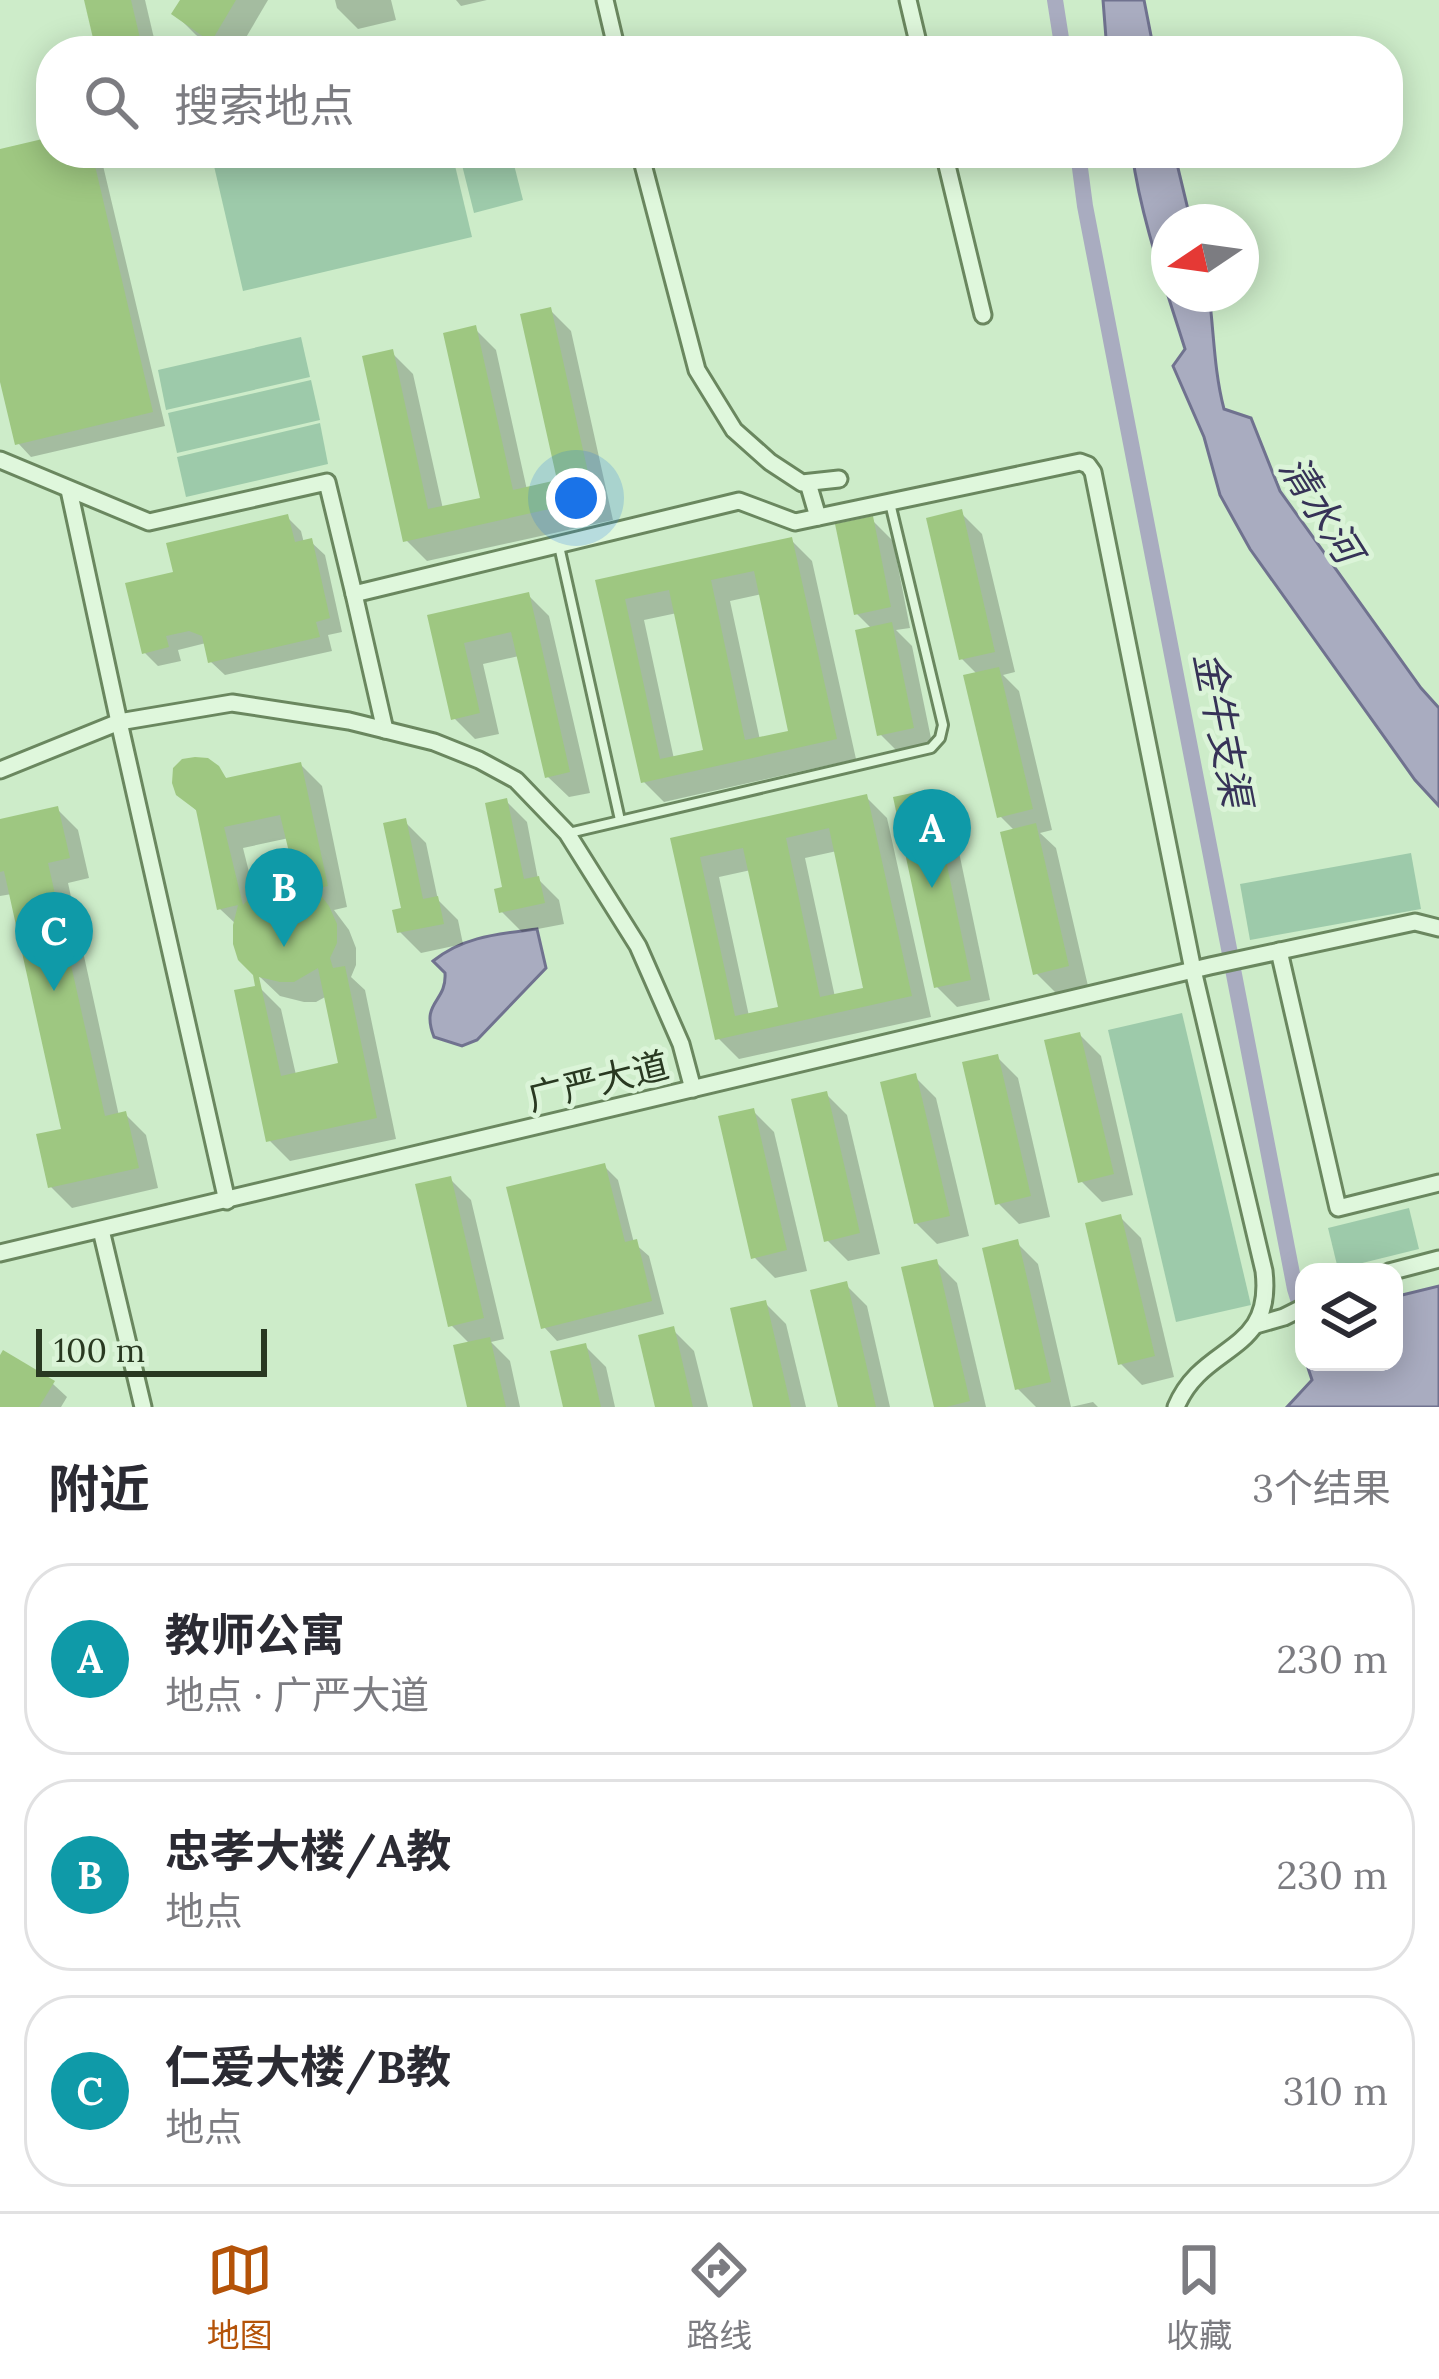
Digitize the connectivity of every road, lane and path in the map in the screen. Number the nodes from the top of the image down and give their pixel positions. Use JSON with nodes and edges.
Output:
{"nodes":[{"id":1,"x":605,"y":0,"type":"edge"},
{"id":2,"x":908,"y":0,"type":"edge"},
{"id":3,"x":613,"y":36,"type":"edge"},
{"id":4,"x":916,"y":36,"type":"edge"},
{"id":5,"x":644,"y":168,"type":"edge"},
{"id":6,"x":948,"y":168,"type":"edge"},
{"id":7,"x":983,"y":315,"type":"dead end"},
{"id":8,"x":0,"y":460,"type":"edge"},
{"id":9,"x":838,"y":479,"type":"dead end"},
{"id":10,"x":808,"y":483,"type":"junction"},
{"id":11,"x":69,"y":490,"type":"junction"},
{"id":12,"x":890,"y":503,"type":"junction"},
{"id":13,"x":818,"y":517,"type":"junction"},
{"id":14,"x":559,"y":544,"type":"junction"},
{"id":15,"x":354,"y":594,"type":"junction"},
{"id":16,"x":118,"y":722,"type":"junction"},
{"id":17,"x":385,"y":730,"type":"junction"},
{"id":18,"x":0,"y":770,"type":"edge"},
{"id":19,"x":620,"y":820,"type":"junction"},
{"id":20,"x":567,"y":833,"type":"junction"},
{"id":21,"x":1439,"y":928,"type":"edge"},
{"id":22,"x":1279,"y":951,"type":"junction"},
{"id":23,"x":1201,"y":968,"type":"junction"},
{"id":24,"x":694,"y":1088,"type":"junction"},
{"id":25,"x":1439,"y":1184,"type":"edge"},
{"id":26,"x":227,"y":1201,"type":"junction"},
{"id":27,"x":101,"y":1230,"type":"junction"},
{"id":28,"x":0,"y":1253,"type":"edge"},
{"id":29,"x":1439,"y":1259,"type":"edge"},
{"id":30,"x":1403,"y":1268,"type":"edge"},
{"id":31,"x":1295,"y":1310,"type":"edge"},
{"id":32,"x":1256,"y":1325,"type":"junction"},
{"id":33,"x":143,"y":1407,"type":"edge"},
{"id":34,"x":1176,"y":1407,"type":"edge"}],
"edges":[{"from":1,"to":3,"type":"street"},
{"from":2,"to":4,"type":"street"},
{"from":5,"to":10,"type":"street"},
{"from":6,"to":7,"type":"street"},
{"from":8,"to":11,"type":"street"},
{"from":9,"to":10,"type":"street"},
{"from":10,"to":13,"type":"street"},
{"from":11,"to":15,"type":"street"},
{"from":11,"to":16,"type":"street"},
{"from":12,"to":13,"type":"street"},
{"from":12,"to":19,"type":"lane"},
{"from":12,"to":23,"type":"street"},
{"from":13,"to":14,"type":"street"},
{"from":14,"to":15,"type":"street"},
{"from":14,"to":19,"type":"lane"},
{"from":15,"to":17,"type":"street"},
{"from":16,"to":17,"type":"street"},
{"from":16,"to":18,"type":"street"},
{"from":16,"to":26,"type":"street"},
{"from":17,"to":20,"type":"street"},
{"from":19,"to":20,"type":"lane"},
{"from":20,"to":24,"type":"street"},
{"from":21,"to":22,"type":"street","name":"广严大道"},
{"from":22,"to":23,"type":"street","name":"广严大道"},
{"from":22,"to":25,"type":"street"},
{"from":23,"to":24,"type":"street","name":"广严大道"},
{"from":23,"to":32,"type":"street"},
{"from":24,"to":26,"type":"street","name":"广严大道"},
{"from":26,"to":27,"type":"street","name":"广严大道"},
{"from":27,"to":28,"type":"street","name":"广严大道"},
{"from":27,"to":33,"type":"street"},
{"from":29,"to":30,"type":"street"},
{"from":31,"to":32,"type":"street"},
{"from":32,"to":34,"type":"street"}]}
